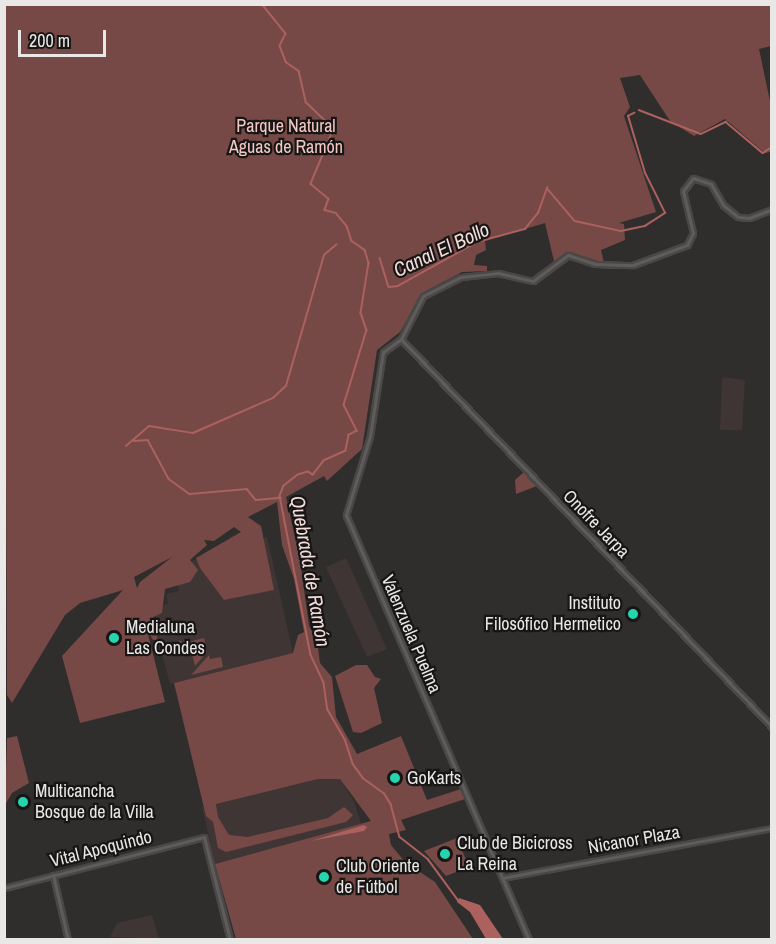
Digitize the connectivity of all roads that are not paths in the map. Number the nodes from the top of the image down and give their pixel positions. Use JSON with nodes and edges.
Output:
{"nodes":[{"id":1,"x":771,"y":209,"type":"edge"},
{"id":2,"x":401,"y":339,"type":"junction"},
{"id":3,"x":771,"y":728,"type":"edge"},
{"id":4,"x":771,"y":828,"type":"edge"},
{"id":5,"x":53,"y":875,"type":"junction"},
{"id":6,"x":502,"y":878,"type":"junction"},
{"id":7,"x":4,"y":888,"type":"edge"},
{"id":8,"x":68,"y":939,"type":"edge"},
{"id":9,"x":230,"y":939,"type":"edge"},
{"id":10,"x":529,"y":939,"type":"edge"}],
"edges":[{"from":1,"to":2,"type":"street","name":"Valenzuela Puelma"},
{"from":2,"to":3,"type":"street","name":"Onofre Jarpa"},
{"from":2,"to":6,"type":"street","name":"Valenzuela Puelma"},
{"from":4,"to":6,"type":"street","name":"Nicanor Plaza"},
{"from":5,"to":7,"type":"street","name":"Vital Apoquindo"},
{"from":5,"to":8,"type":"street"},
{"from":5,"to":9,"type":"street","name":"Vital Apoquindo"},
{"from":6,"to":10,"type":"street","name":"Valenzuela Puelma"}]}
